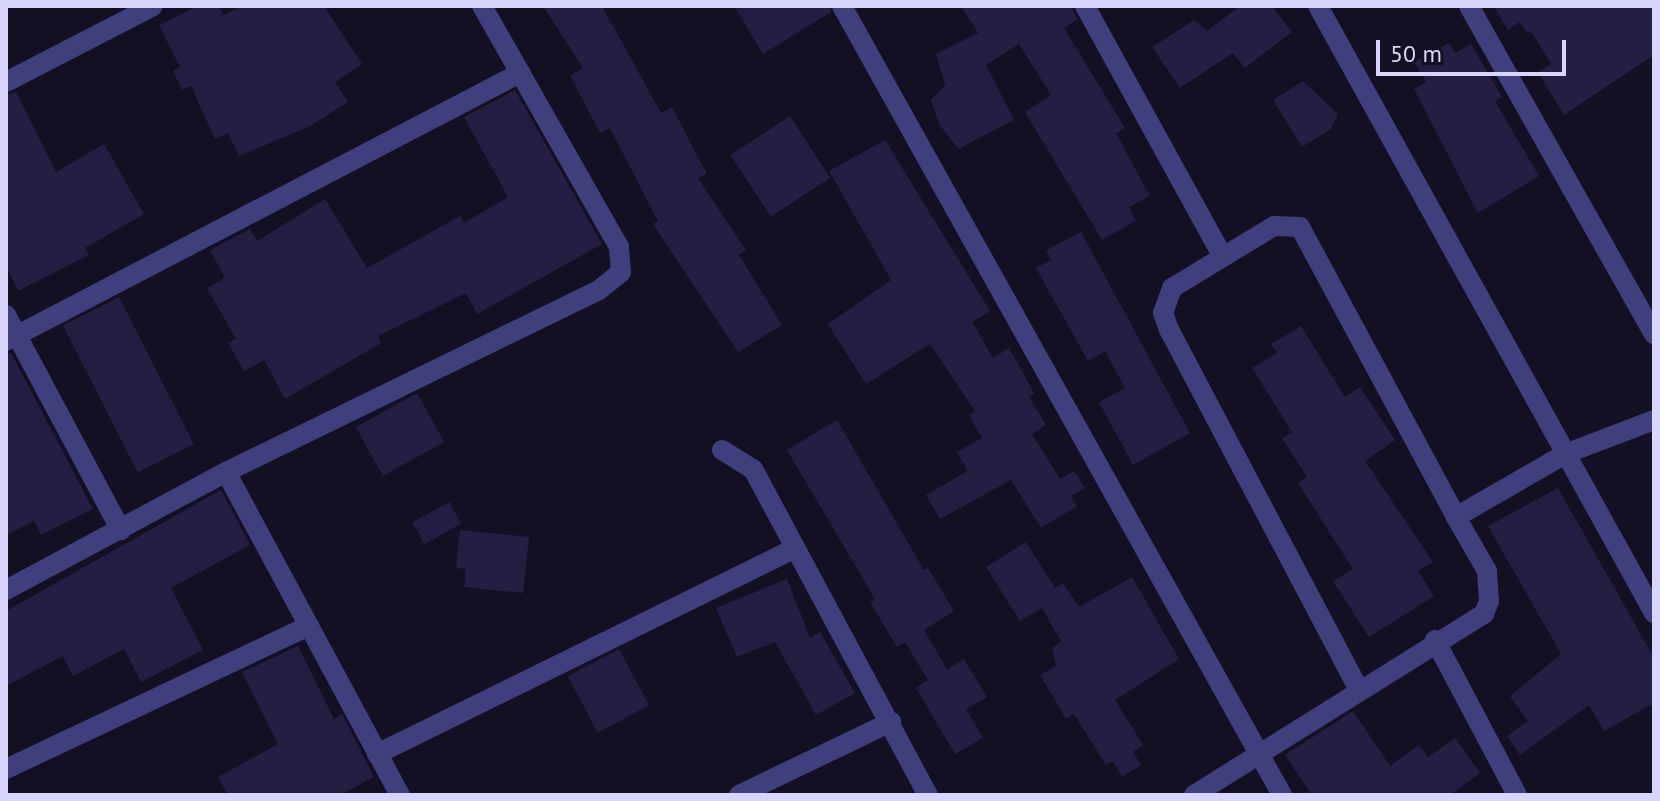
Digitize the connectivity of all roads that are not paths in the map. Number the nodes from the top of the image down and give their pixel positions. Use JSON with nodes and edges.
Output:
{"nodes":[{"id":1,"x":153,"y":6,"type":"edge"},
{"id":2,"x":482,"y":6,"type":"edge"},
{"id":3,"x":842,"y":6,"type":"edge"},
{"id":4,"x":1085,"y":6,"type":"edge"},
{"id":5,"x":1318,"y":6,"type":"edge"},
{"id":6,"x":1469,"y":6,"type":"edge"},
{"id":7,"x":520,"y":73,"type":"junction"},
{"id":8,"x":6,"y":82,"type":"edge"},
{"id":9,"x":1222,"y":255,"type":"junction"},
{"id":10,"x":6,"y":315,"type":"edge"},
{"id":11,"x":1654,"y":334,"type":"edge"},
{"id":12,"x":12,"y":338,"type":"edge"},
{"id":13,"x":1654,"y":420,"type":"edge"},
{"id":14,"x":722,"y":450,"type":"dead end"},
{"id":15,"x":1565,"y":454,"type":"junction"},
{"id":16,"x":226,"y":472,"type":"junction"},
{"id":17,"x":1456,"y":517,"type":"junction"},
{"id":18,"x":121,"y":530,"type":"junction"},
{"id":19,"x":795,"y":548,"type":"junction"},
{"id":20,"x":6,"y":590,"type":"edge"},
{"id":21,"x":1654,"y":613,"type":"edge"},
{"id":22,"x":309,"y":626,"type":"junction"},
{"id":23,"x":1435,"y":640,"type":"junction"},
{"id":24,"x":1358,"y":688,"type":"junction"},
{"id":25,"x":891,"y":722,"type":"junction"},
{"id":26,"x":377,"y":754,"type":"junction"},
{"id":27,"x":1262,"y":757,"type":"junction"},
{"id":28,"x":6,"y":769,"type":"edge"},
{"id":29,"x":392,"y":792,"type":"edge"},
{"id":30,"x":739,"y":795,"type":"edge"},
{"id":31,"x":928,"y":795,"type":"edge"},
{"id":32,"x":1194,"y":795,"type":"edge"},
{"id":33,"x":1282,"y":795,"type":"edge"},
{"id":34,"x":1517,"y":795,"type":"edge"}],
"edges":[{"from":1,"to":8,"type":"street"},
{"from":2,"to":7,"type":"street"},
{"from":3,"to":27,"type":"street"},
{"from":4,"to":9,"type":"street"},
{"from":5,"to":15,"type":"street"},
{"from":6,"to":11,"type":"street"},
{"from":7,"to":12,"type":"street"},
{"from":7,"to":16,"type":"street"},
{"from":9,"to":17,"type":"street"},
{"from":9,"to":24,"type":"street"},
{"from":10,"to":12,"type":"street"},
{"from":12,"to":18,"type":"street"},
{"from":13,"to":15,"type":"street"},
{"from":14,"to":19,"type":"street"},
{"from":15,"to":17,"type":"street"},
{"from":15,"to":21,"type":"street"},
{"from":16,"to":18,"type":"street"},
{"from":16,"to":22,"type":"street"},
{"from":17,"to":23,"type":"street"},
{"from":18,"to":20,"type":"street"},
{"from":19,"to":25,"type":"street"},
{"from":19,"to":26,"type":"street"},
{"from":22,"to":26,"type":"street"},
{"from":22,"to":28,"type":"street"},
{"from":23,"to":24,"type":"street"},
{"from":23,"to":34,"type":"street"},
{"from":24,"to":27,"type":"street"},
{"from":25,"to":30,"type":"street"},
{"from":25,"to":31,"type":"street"},
{"from":26,"to":29,"type":"street"},
{"from":27,"to":32,"type":"street"},
{"from":27,"to":33,"type":"street"}]}
